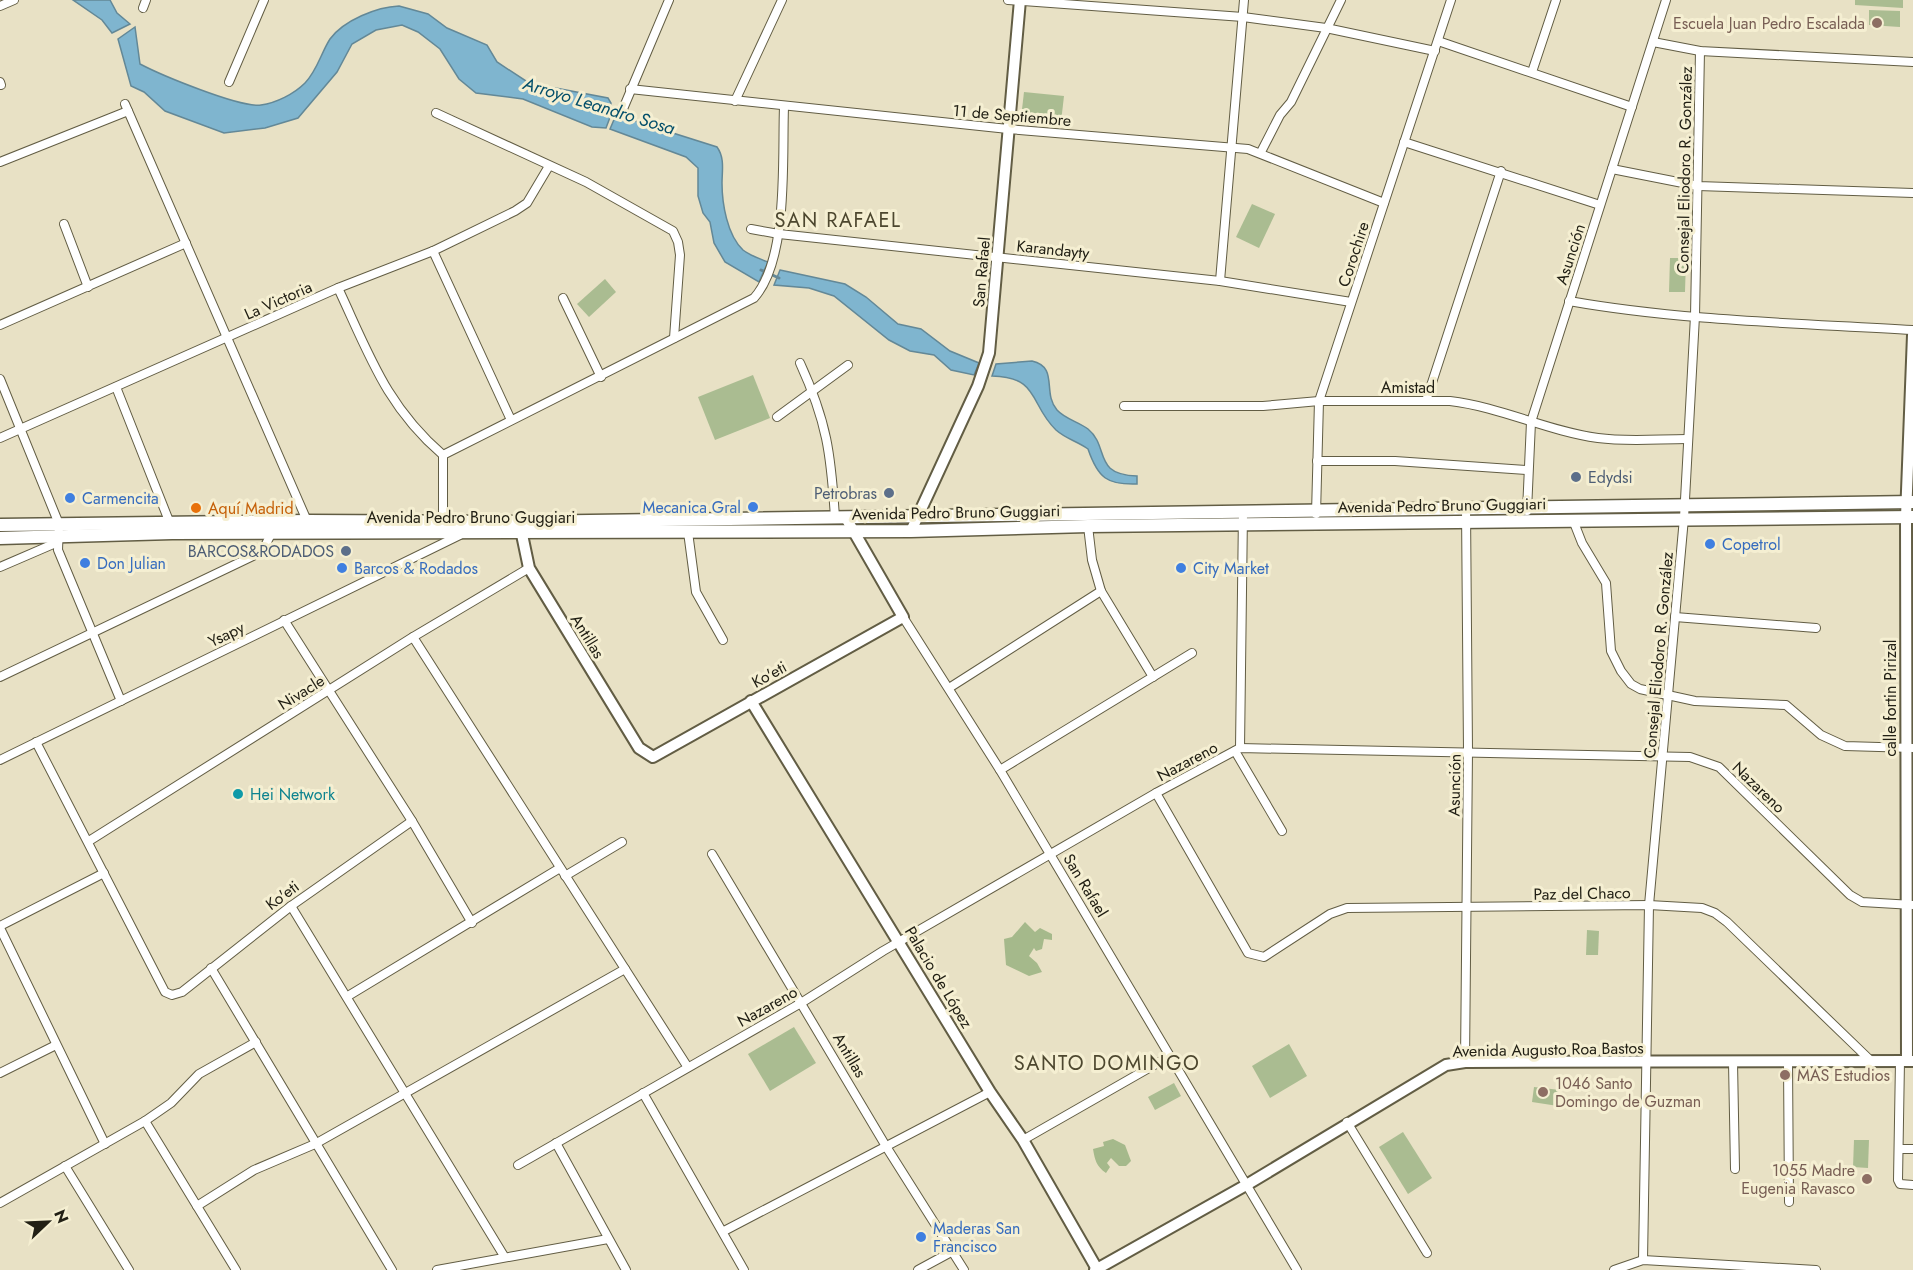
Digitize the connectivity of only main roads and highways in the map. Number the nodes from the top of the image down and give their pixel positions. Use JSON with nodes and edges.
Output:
{"nodes":[{"id":1,"x":1910,"y":502,"type":"edge"},
{"id":2,"x":1527,"y":514,"type":"junction"},
{"id":3,"x":1910,"y":517,"type":"edge"},
{"id":4,"x":1243,"y":518,"type":"junction"},
{"id":5,"x":0,"y":525,"type":"edge"},
{"id":6,"x":172,"y":528,"type":"junction"},
{"id":7,"x":520,"y":528,"type":"junction"},
{"id":8,"x":58,"y":534,"type":"junction"},
{"id":9,"x":0,"y":538,"type":"edge"}],
"edges":[{"from":1,"to":2,"type":"main road","name":"Avenida Pedro Bruno Guggiari"},
{"from":2,"to":3,"type":"main road","name":"Avenida Pedro Bruno Guggiari"},
{"from":2,"to":4,"type":"main road","name":"Avenida Pedro Bruno Guggiari"},
{"from":4,"to":7,"type":"main road","name":"Avenida Pedro Bruno Guggiari"},
{"from":4,"to":7,"type":"main road","name":"Avenida Pedro Bruno Guggiari"},
{"from":5,"to":8,"type":"main road","name":"Avenida Pedro Bruno Guggiari"},
{"from":6,"to":7,"type":"main road","name":"Avenida Pedro Bruno Guggiari"},
{"from":6,"to":7,"type":"main road","name":"Avenida Pedro Bruno Guggiari"},
{"from":6,"to":8,"type":"main road","name":"Avenida Pedro Bruno Guggiari"},
{"from":8,"to":9,"type":"main road","name":"Avenida Pedro Bruno Guggiari"}]}
